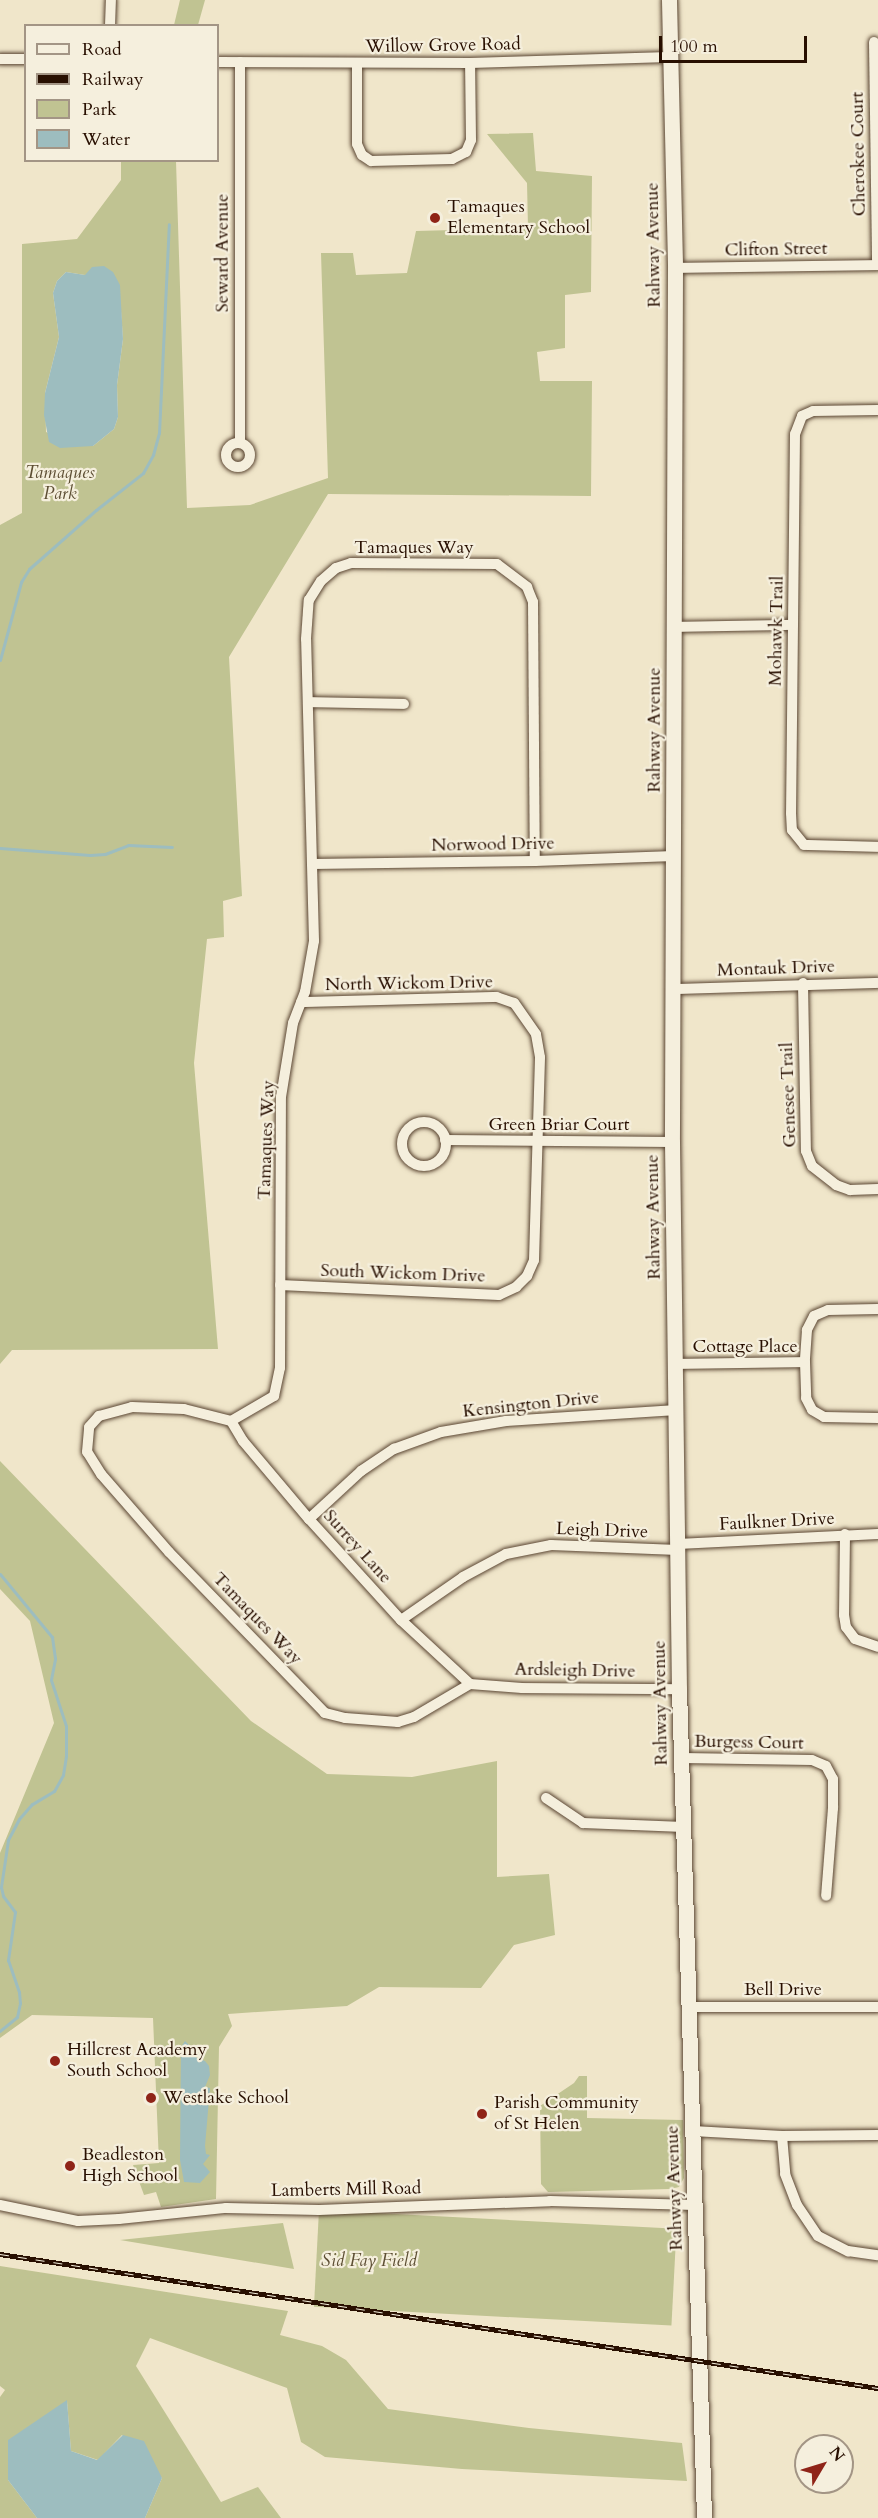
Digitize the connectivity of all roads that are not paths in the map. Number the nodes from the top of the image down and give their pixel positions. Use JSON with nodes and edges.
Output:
{"nodes":[{"id":1,"x":111,"y":0,"type":"edge"},
{"id":2,"x":669,"y":0,"type":"edge"},
{"id":3,"x":110,"y":24,"type":"edge"},
{"id":4,"x":874,"y":42,"type":"dead end"},
{"id":5,"x":669,"y":57,"type":"junction"},
{"id":6,"x":0,"y":59,"type":"edge"},
{"id":7,"x":24,"y":59,"type":"edge"},
{"id":8,"x":219,"y":62,"type":"edge"},
{"id":9,"x":240,"y":62,"type":"junction"},
{"id":10,"x":470,"y":63,"type":"junction"},
{"id":11,"x":357,"y":64,"type":"junction"},
{"id":12,"x":878,"y":265,"type":"edge"},
{"id":13,"x":675,"y":268,"type":"junction"},
{"id":14,"x":878,"y":410,"type":"edge"},
{"id":15,"x":240,"y":443,"type":"dead end"},
{"id":16,"x":793,"y":625,"type":"junction"},
{"id":17,"x":674,"y":627,"type":"junction"},
{"id":18,"x":308,"y":702,"type":"junction"},
{"id":19,"x":404,"y":704,"type":"dead end"},
{"id":20,"x":878,"y":847,"type":"edge"},
{"id":21,"x":674,"y":856,"type":"junction"},
{"id":22,"x":535,"y":861,"type":"junction"},
{"id":23,"x":312,"y":864,"type":"junction"},
{"id":24,"x":803,"y":983,"type":"junction"},
{"id":25,"x":878,"y":983,"type":"edge"},
{"id":26,"x":674,"y":989,"type":"junction"},
{"id":27,"x":301,"y":1002,"type":"junction"},
{"id":28,"x":446,"y":1140,"type":"junction"},
{"id":29,"x":537,"y":1142,"type":"junction"},
{"id":30,"x":672,"y":1142,"type":"junction"},
{"id":31,"x":878,"y":1189,"type":"edge"},
{"id":32,"x":280,"y":1286,"type":"junction"},
{"id":33,"x":878,"y":1309,"type":"edge"},
{"id":34,"x":805,"y":1362,"type":"junction"},
{"id":35,"x":677,"y":1364,"type":"junction"},
{"id":36,"x":677,"y":1410,"type":"junction"},
{"id":37,"x":878,"y":1418,"type":"edge"},
{"id":38,"x":231,"y":1421,"type":"junction"},
{"id":39,"x":309,"y":1519,"type":"junction"},
{"id":40,"x":844,"y":1534,"type":"junction"},
{"id":41,"x":878,"y":1534,"type":"edge"},
{"id":42,"x":678,"y":1547,"type":"junction"},
{"id":43,"x":401,"y":1620,"type":"junction"},
{"id":44,"x":878,"y":1647,"type":"edge"},
{"id":45,"x":470,"y":1684,"type":"junction"},
{"id":46,"x":680,"y":1689,"type":"junction"},
{"id":47,"x":682,"y":1758,"type":"junction"},
{"id":48,"x":546,"y":1798,"type":"dead end"},
{"id":49,"x":684,"y":1827,"type":"junction"},
{"id":50,"x":826,"y":1896,"type":"dead end"},
{"id":51,"x":689,"y":2007,"type":"junction"},
{"id":52,"x":878,"y":2007,"type":"edge"},
{"id":53,"x":693,"y":2131,"type":"junction"},
{"id":54,"x":878,"y":2135,"type":"edge"},
{"id":55,"x":782,"y":2136,"type":"junction"},
{"id":56,"x":0,"y":2205,"type":"edge"},
{"id":57,"x":695,"y":2205,"type":"junction"},
{"id":58,"x":878,"y":2255,"type":"edge"},
{"id":59,"x":704,"y":2518,"type":"edge"}],
"edges":[{"from":1,"to":3,"type":"street"},
{"from":2,"to":5,"type":"street","name":"Rahway Avenue"},
{"from":4,"to":12,"type":"street","name":"Cherokee Court"},
{"from":5,"to":10,"type":"street","name":"Willow Grove Road"},
{"from":5,"to":13,"type":"street","name":"Rahway Avenue"},
{"from":6,"to":7,"type":"street"},
{"from":8,"to":9,"type":"street","name":"Willow Grove Road"},
{"from":9,"to":11,"type":"street","name":"Willow Grove Road"},
{"from":9,"to":15,"type":"street","name":"Seward Avenue"},
{"from":10,"to":11,"type":"street","name":"Willow Grove Road"},
{"from":10,"to":11,"type":"street"},
{"from":12,"to":13,"type":"street","name":"Clifton Street"},
{"from":13,"to":17,"type":"street","name":"Rahway Avenue"},
{"from":14,"to":16,"type":"street","name":"Mohawk Trail"},
{"from":16,"to":17,"type":"street"},
{"from":16,"to":20,"type":"street","name":"Mohawk Trail"},
{"from":17,"to":21,"type":"street","name":"Rahway Avenue"},
{"from":18,"to":19,"type":"street"},
{"from":18,"to":22,"type":"street","name":"Tamaques Way"},
{"from":18,"to":23,"type":"street","name":"Tamaques Way"},
{"from":21,"to":22,"type":"street","name":"Norwood Drive"},
{"from":21,"to":26,"type":"street","name":"Rahway Avenue"},
{"from":22,"to":23,"type":"street","name":"Norwood Drive"},
{"from":23,"to":27,"type":"street","name":"Tamaques Way"},
{"from":24,"to":25,"type":"street","name":"Montauk Drive"},
{"from":24,"to":26,"type":"street","name":"Montauk Drive"},
{"from":24,"to":31,"type":"street","name":"Genesee Trail"},
{"from":26,"to":30,"type":"street","name":"Rahway Avenue"},
{"from":27,"to":29,"type":"street","name":"North Wickom Drive"},
{"from":27,"to":32,"type":"street","name":"Tamaques Way"},
{"from":28,"to":28,"type":"street"},
{"from":28,"to":29,"type":"street","name":"Green Briar Court"},
{"from":29,"to":30,"type":"street","name":"Green Briar Court"},
{"from":29,"to":32,"type":"street","name":"South Wickom Drive"},
{"from":30,"to":35,"type":"street","name":"Rahway Avenue"},
{"from":32,"to":38,"type":"street","name":"Tamaques Way"},
{"from":33,"to":34,"type":"street"},
{"from":34,"to":35,"type":"street","name":"Cottage Place"},
{"from":34,"to":37,"type":"street","name":"Cottage Place"},
{"from":35,"to":36,"type":"street","name":"Rahway Avenue"},
{"from":36,"to":39,"type":"street","name":"Kensington Drive"},
{"from":36,"to":42,"type":"street","name":"Rahway Avenue"},
{"from":38,"to":39,"type":"street","name":"Surrey Lane"},
{"from":38,"to":45,"type":"street","name":"Tamaques Way"},
{"from":39,"to":43,"type":"street","name":"Surrey Lane"},
{"from":40,"to":41,"type":"street","name":"Faulkner Drive"},
{"from":40,"to":42,"type":"street","name":"Faulkner Drive"},
{"from":40,"to":44,"type":"street"},
{"from":42,"to":43,"type":"street","name":"Leigh Drive"},
{"from":42,"to":46,"type":"street","name":"Rahway Avenue"},
{"from":43,"to":45,"type":"street","name":"Surrey Lane"},
{"from":45,"to":46,"type":"street","name":"Ardsleigh Drive"},
{"from":46,"to":47,"type":"street","name":"Rahway Avenue"},
{"from":47,"to":49,"type":"street","name":"Rahway Avenue"},
{"from":47,"to":50,"type":"street","name":"Burgess Court"},
{"from":48,"to":49,"type":"street"},
{"from":49,"to":51,"type":"street","name":"Rahway Avenue"},
{"from":51,"to":52,"type":"street","name":"Bell Drive"},
{"from":51,"to":53,"type":"street","name":"Rahway Avenue"},
{"from":53,"to":55,"type":"street"},
{"from":53,"to":57,"type":"street","name":"Rahway Avenue"},
{"from":54,"to":55,"type":"street"},
{"from":55,"to":58,"type":"street"},
{"from":56,"to":57,"type":"street","name":"Lamberts Mill Road"},
{"from":57,"to":59,"type":"street","name":"Rahway Avenue"}]}
